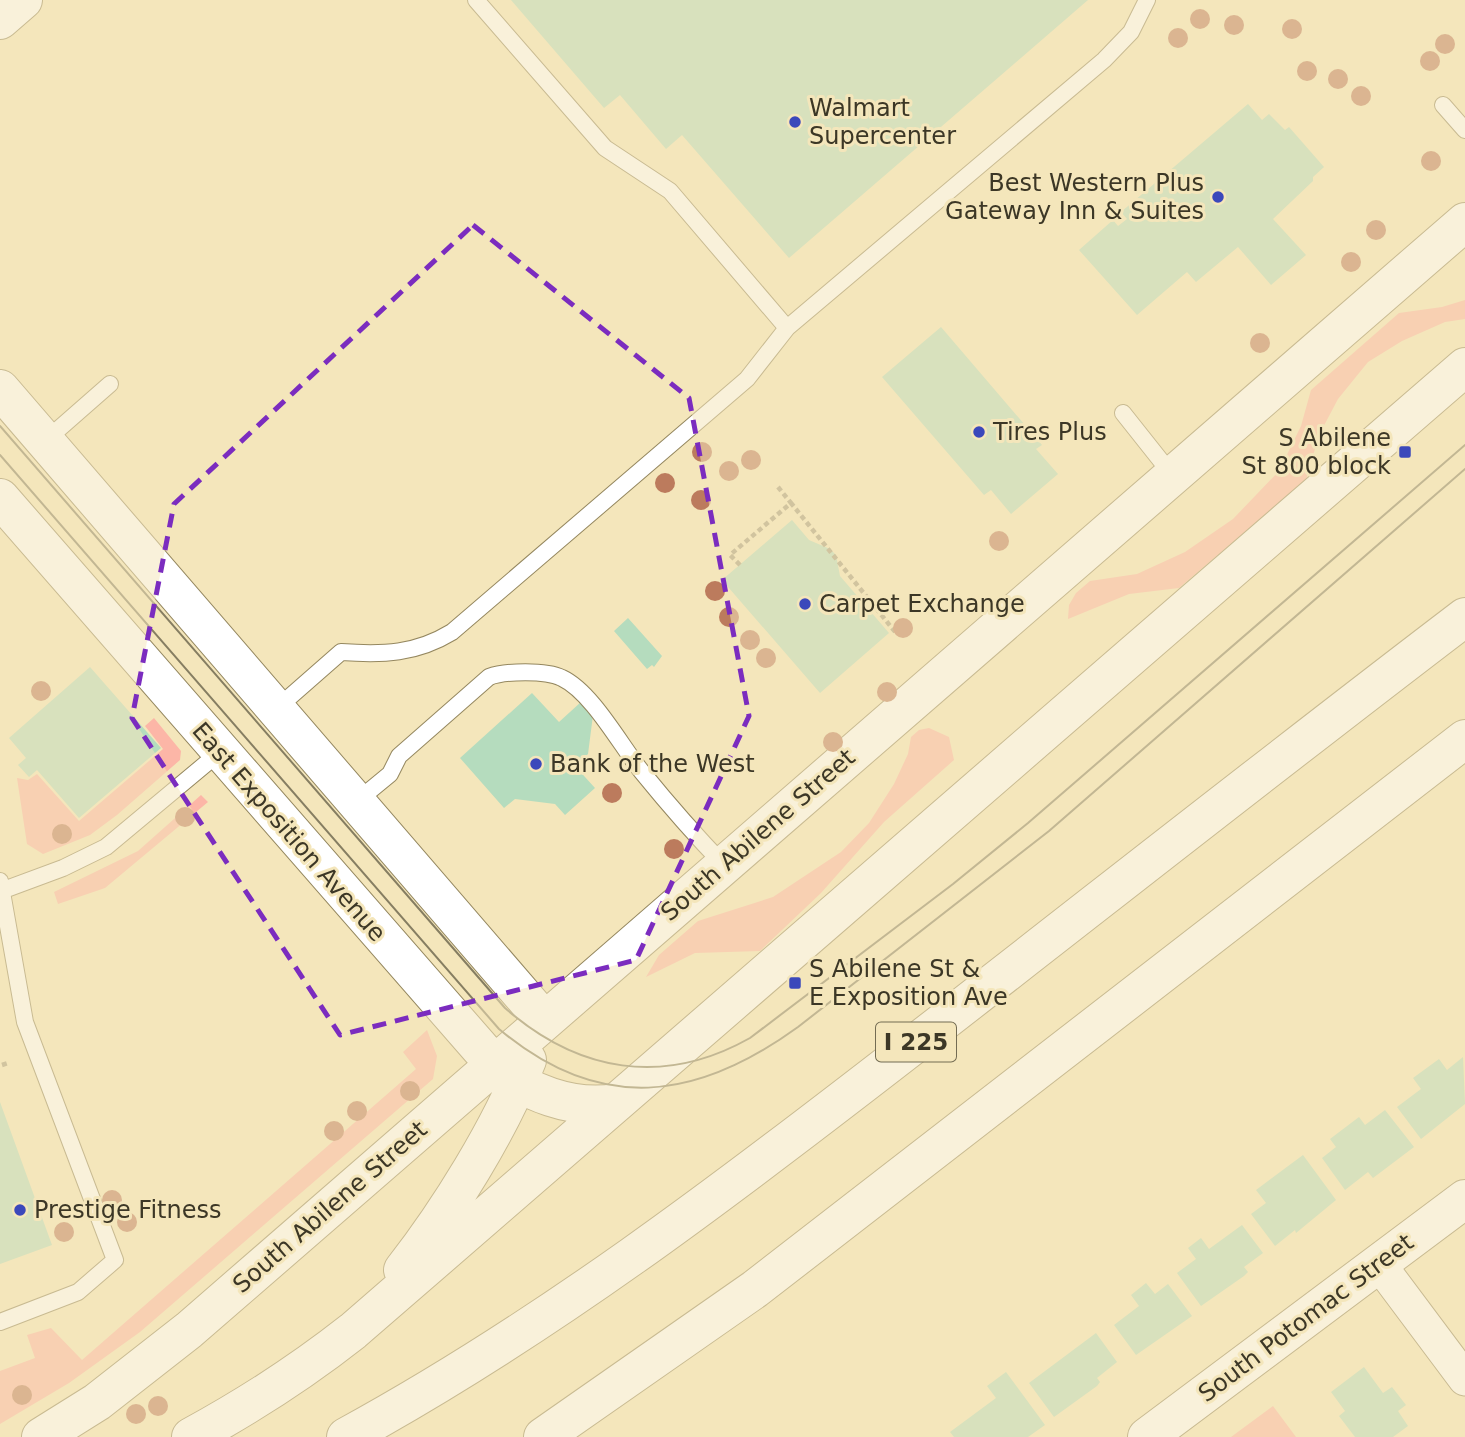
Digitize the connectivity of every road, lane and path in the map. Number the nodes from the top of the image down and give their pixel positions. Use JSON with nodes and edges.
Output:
{"nodes":[{"id":1,"x":23,"y":0,"type":"edge"},
{"id":2,"x":476,"y":0,"type":"edge"},
{"id":3,"x":1147,"y":0,"type":"edge"},
{"id":4,"x":0,"y":20,"type":"edge"},
{"id":5,"x":1443,"y":105,"type":"dead end"},
{"id":6,"x":1465,"y":130,"type":"edge"},
{"id":7,"x":1465,"y":222,"type":"edge"},
{"id":8,"x":787,"y":328,"type":"junction"},
{"id":9,"x":1465,"y":367,"type":"edge"},
{"id":10,"x":110,"y":384,"type":"dead end"},
{"id":11,"x":0,"y":389,"type":"edge"},
{"id":12,"x":1123,"y":413,"type":"dead end"},
{"id":13,"x":45,"y":441,"type":"junction"},
{"id":14,"x":1172,"y":476,"type":"junction"},
{"id":15,"x":778,"y":487,"type":"dead end"},
{"id":16,"x":0,"y":498,"type":"edge"},
{"id":17,"x":791,"y":503,"type":"junction"},
{"id":18,"x":740,"y":565,"type":"dead end"},
{"id":19,"x":1465,"y":617,"type":"edge"},
{"id":20,"x":896,"y":633,"type":"dead end"},
{"id":21,"x":276,"y":709,"type":"junction"},
{"id":22,"x":1465,"y":739,"type":"edge"},
{"id":23,"x":220,"y":752,"type":"junction"},
{"id":24,"x":356,"y":802,"type":"junction"},
{"id":25,"x":724,"y":865,"type":"junction"},
{"id":26,"x":1,"y":886,"type":"edge"},
{"id":27,"x":544,"y":1020,"type":"junction"},
{"id":28,"x":506,"y":1073,"type":"junction"},
{"id":29,"x":615,"y":1103,"type":"junction"},
{"id":30,"x":1465,"y":1199,"type":"edge"},
{"id":31,"x":1378,"y":1264,"type":"junction"},
{"id":32,"x":0,"y":1322,"type":"edge"},
{"id":33,"x":353,"y":1331,"type":"junction"},
{"id":34,"x":1465,"y":1379,"type":"edge"},
{"id":35,"x":41,"y":1437,"type":"edge"},
{"id":36,"x":191,"y":1437,"type":"edge"},
{"id":37,"x":346,"y":1437,"type":"edge"},
{"id":38,"x":542,"y":1437,"type":"edge"},
{"id":39,"x":1147,"y":1437,"type":"edge"}],
"edges":[{"from":1,"to":4,"type":"main road"},
{"from":2,"to":8,"type":"lane"},
{"from":3,"to":8,"type":"lane"},
{"from":5,"to":6,"type":"lane"},
{"from":7,"to":14,"type":"main road","name":"South Abilene Street"},
{"from":8,"to":21,"type":"lane"},
{"from":9,"to":29,"type":"main road"},
{"from":10,"to":13,"type":"lane"},
{"from":11,"to":13,"type":"main road"},
{"from":12,"to":14,"type":"lane"},
{"from":13,"to":21,"type":"main road"},
{"from":14,"to":25,"type":"main road","name":"South Abilene Street"},
{"from":15,"to":17,"type":"path"},
{"from":16,"to":23,"type":"main road","name":"East Exposition Avenue"},
{"from":17,"to":18,"type":"path"},
{"from":17,"to":20,"type":"path"},
{"from":19,"to":37,"type":"main road","number":"I 225"},
{"from":21,"to":24,"type":"main road"},
{"from":22,"to":38,"type":"main road"},
{"from":23,"to":26,"type":"lane"},
{"from":23,"to":28,"type":"main road","name":"East Exposition Avenue"},
{"from":24,"to":25,"type":"lane"},
{"from":24,"to":27,"type":"main road"},
{"from":25,"to":27,"type":"main road","name":"South Abilene Street"},
{"from":26,"to":32,"type":"lane"},
{"from":27,"to":28,"type":"main road"},
{"from":28,"to":29,"type":"main road","name":"East Exposition Avenue"},
{"from":28,"to":33,"type":"main road"},
{"from":28,"to":35,"type":"main road","name":"South Abilene Street"},
{"from":29,"to":33,"type":"main road"},
{"from":30,"to":31,"type":"main road","name":"South Potomac Street"},
{"from":31,"to":34,"type":"street"},
{"from":31,"to":39,"type":"main road","name":"South Potomac Street"},
{"from":33,"to":36,"type":"main road"}]}
